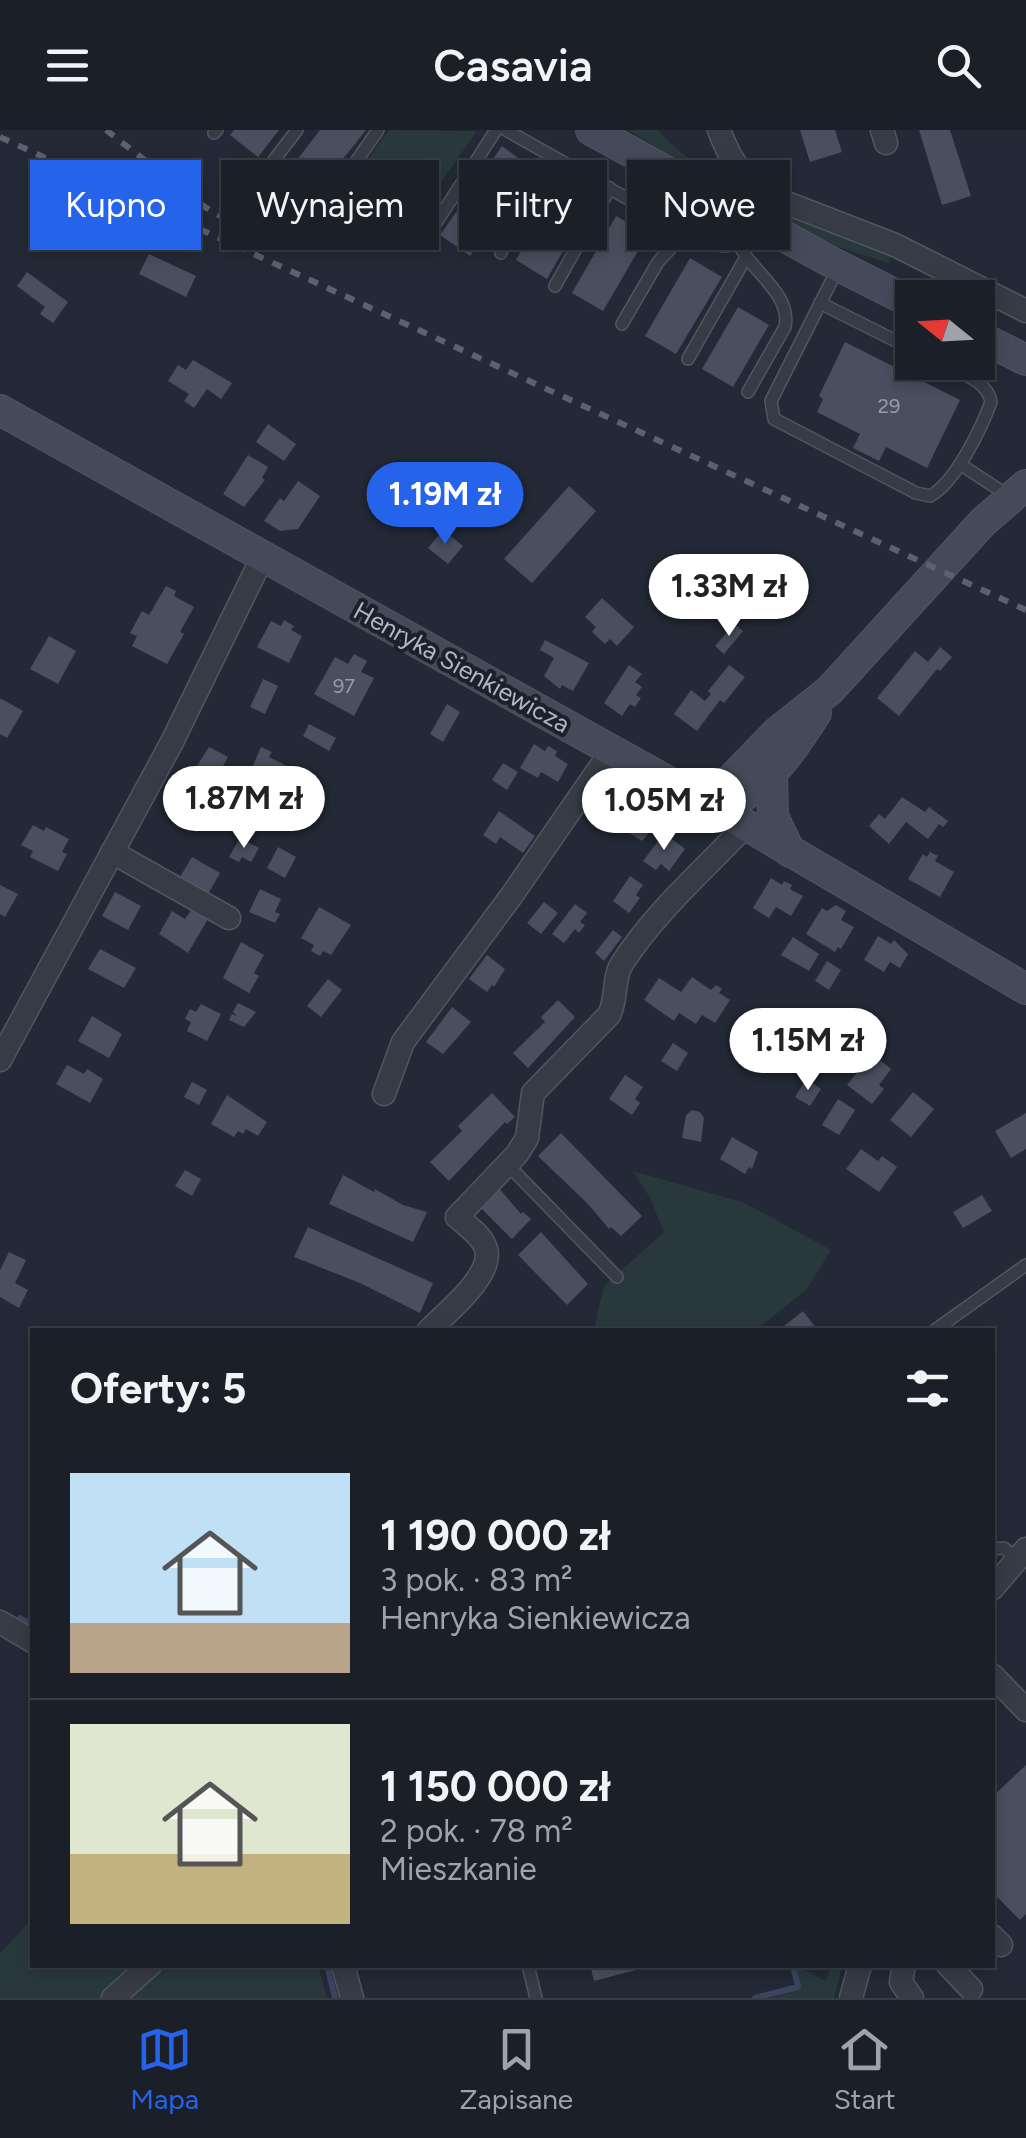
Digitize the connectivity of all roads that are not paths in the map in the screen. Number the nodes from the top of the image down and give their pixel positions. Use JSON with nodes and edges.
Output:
{"nodes":[{"id":1,"x":296,"y":130,"type":"edge"},
{"id":2,"x":378,"y":130,"type":"edge"},
{"id":3,"x":496,"y":130,"type":"edge"},
{"id":4,"x":506,"y":130,"type":"edge"},
{"id":5,"x":591,"y":130,"type":"edge"},
{"id":6,"x":719,"y":130,"type":"edge"},
{"id":7,"x":274,"y":160,"type":"dead end"},
{"id":8,"x":357,"y":160,"type":"edge"},
{"id":9,"x":559,"y":160,"type":"edge"},
{"id":10,"x":637,"y":160,"type":"edge"},
{"id":11,"x":607,"y":186,"type":"edge"},
{"id":12,"x":610,"y":188,"type":"junction"},
{"id":13,"x":627,"y":198,"type":"edge"},
{"id":14,"x":439,"y":218,"type":"edge"},
{"id":15,"x":790,"y":248,"type":"edge"},
{"id":16,"x":502,"y":250,"type":"edge"},
{"id":17,"x":669,"y":250,"type":"edge"},
{"id":18,"x":745,"y":250,"type":"edge"},
{"id":19,"x":501,"y":253,"type":"dead end"},
{"id":20,"x":745,"y":259,"type":"junction"},
{"id":21,"x":839,"y":266,"type":"junction"},
{"id":22,"x":554,"y":286,"type":"dead end"},
{"id":23,"x":895,"y":294,"type":"edge"},
{"id":24,"x":820,"y":303,"type":"junction"},
{"id":25,"x":1026,"y":311,"type":"edge"},
{"id":26,"x":622,"y":324,"type":"dead end"},
{"id":27,"x":895,"y":340,"type":"edge"},
{"id":28,"x":995,"y":344,"type":"edge"},
{"id":29,"x":1023,"y":356,"type":"edge"},
{"id":30,"x":688,"y":358,"type":"dead end"},
{"id":31,"x":973,"y":380,"type":"edge"},
{"id":32,"x":748,"y":392,"type":"dead end"},
{"id":33,"x":0,"y":410,"type":"edge"},
{"id":34,"x":1026,"y":460,"type":"edge"},
{"id":35,"x":960,"y":464,"type":"junction"},
{"id":36,"x":1015,"y":488,"type":"edge"},
{"id":37,"x":263,"y":556,"type":"junction"},
{"id":38,"x":830,"y":690,"type":"junction"},
{"id":39,"x":612,"y":750,"type":"junction"},
{"id":40,"x":772,"y":776,"type":"junction"},
{"id":41,"x":718,"y":811,"type":"junction"},
{"id":42,"x":746,"y":825,"type":"junction"},
{"id":43,"x":112,"y":852,"type":"junction"},
{"id":44,"x":790,"y":852,"type":"junction"},
{"id":45,"x":229,"y":918,"type":"dead end"},
{"id":46,"x":1026,"y":988,"type":"edge"},
{"id":47,"x":0,"y":1060,"type":"edge"},
{"id":48,"x":384,"y":1094,"type":"dead end"},
{"id":49,"x":507,"y":1164,"type":"junction"},
{"id":50,"x":1026,"y":1265,"type":"edge"},
{"id":51,"x":617,"y":1278,"type":"dead end"},
{"id":52,"x":431,"y":1328,"type":"edge"},
{"id":53,"x":938,"y":1328,"type":"edge"},
{"id":54,"x":995,"y":1548,"type":"edge"},
{"id":55,"x":1021,"y":1554,"type":"edge"},
{"id":56,"x":995,"y":1584,"type":"edge"},
{"id":57,"x":0,"y":1622,"type":"edge"},
{"id":58,"x":30,"y":1640,"type":"edge"},
{"id":59,"x":995,"y":1677,"type":"edge"},
{"id":60,"x":1026,"y":1710,"type":"edge"},
{"id":61,"x":147,"y":1968,"type":"edge"},
{"id":62,"x":344,"y":1968,"type":"edge"},
{"id":63,"x":529,"y":1968,"type":"edge"},
{"id":64,"x":859,"y":1968,"type":"edge"},
{"id":65,"x":903,"y":1968,"type":"edge"},
{"id":66,"x":951,"y":1968,"type":"edge"},
{"id":67,"x":970,"y":1989,"type":"dead end"},
{"id":68,"x":113,"y":1998,"type":"edge"},
{"id":69,"x":352,"y":1998,"type":"edge"},
{"id":70,"x":536,"y":1998,"type":"edge"},
{"id":71,"x":851,"y":1998,"type":"edge"},
{"id":72,"x":912,"y":1998,"type":"edge"}],
"edges":[{"from":1,"to":7,"type":"lane"},
{"from":2,"to":8,"type":"lane"},
{"from":3,"to":14,"type":"lane"},
{"from":4,"to":9,"type":"lane"},
{"from":5,"to":10,"type":"street"},
{"from":6,"to":25,"type":"street"},
{"from":11,"to":12,"type":"lane"},
{"from":12,"to":13,"type":"lane"},
{"from":12,"to":22,"type":"lane"},
{"from":15,"to":21,"type":"street"},
{"from":16,"to":19,"type":"lane"},
{"from":17,"to":26,"type":"lane"},
{"from":18,"to":20,"type":"lane"},
{"from":20,"to":30,"type":"lane"},
{"from":20,"to":32,"type":"lane"},
{"from":21,"to":23,"type":"street"},
{"from":21,"to":24,"type":"lane"},
{"from":24,"to":27,"type":"lane"},
{"from":24,"to":35,"type":"lane"},
{"from":28,"to":29,"type":"street"},
{"from":31,"to":35,"type":"lane"},
{"from":33,"to":37,"type":"street","name":"Henryka Sienkiewicza"},
{"from":34,"to":36,"type":"street"},
{"from":35,"to":36,"type":"lane"},
{"from":36,"to":38,"type":"street"},
{"from":37,"to":39,"type":"street","name":"Henryka Sienkiewicza"},
{"from":37,"to":43,"type":"street"},
{"from":38,"to":40,"type":"street"},
{"from":38,"to":41,"type":"street"},
{"from":39,"to":41,"type":"street","name":"Henryka Sienkiewicza"},
{"from":39,"to":48,"type":"street"},
{"from":40,"to":41,"type":"street"},
{"from":40,"to":44,"type":"street"},
{"from":41,"to":42,"type":"street","name":"Henryka Sienkiewicza"},
{"from":42,"to":44,"type":"street","name":"Henryka Sienkiewicza"},
{"from":42,"to":49,"type":"street"},
{"from":43,"to":45,"type":"street"},
{"from":43,"to":47,"type":"street"},
{"from":44,"to":46,"type":"street","name":"Henryka Sienkiewicza"},
{"from":49,"to":51,"type":"lane"},
{"from":49,"to":52,"type":"street"},
{"from":50,"to":53,"type":"lane"},
{"from":54,"to":55,"type":"lane"},
{"from":55,"to":56,"type":"street"},
{"from":57,"to":58,"type":"street"},
{"from":59,"to":60,"type":"street"},
{"from":61,"to":68,"type":"street"},
{"from":62,"to":69,"type":"street"},
{"from":63,"to":70,"type":"lane"},
{"from":64,"to":71,"type":"street"},
{"from":65,"to":72,"type":"street"},
{"from":66,"to":67,"type":"street"}]}
